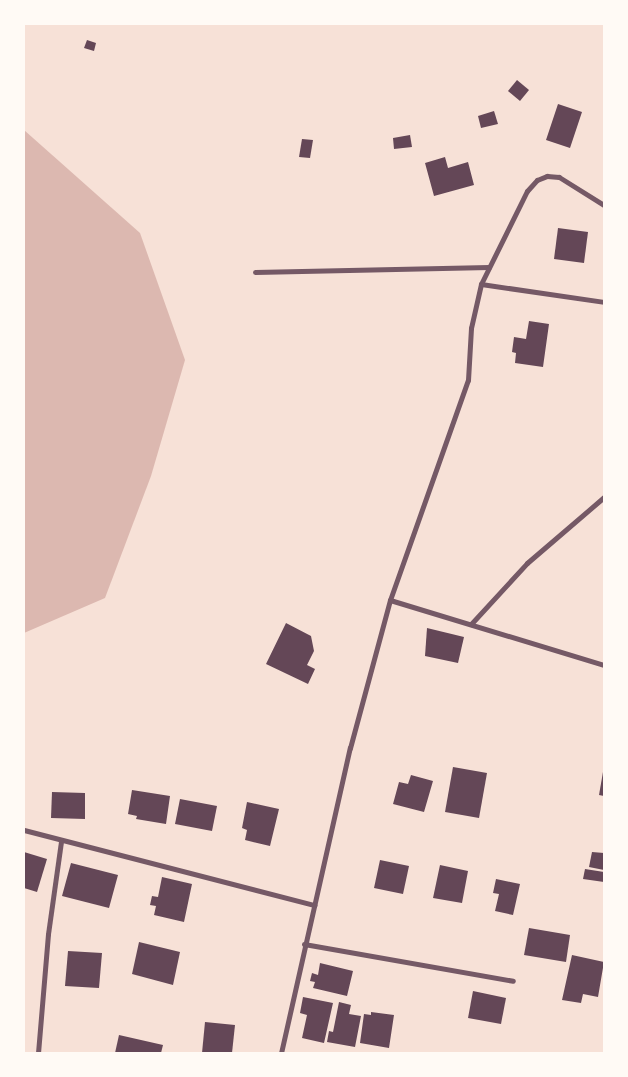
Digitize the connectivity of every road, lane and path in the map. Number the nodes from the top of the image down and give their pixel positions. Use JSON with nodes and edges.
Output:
{"nodes":[{"id":1,"x":604,"y":204,"type":"edge"},
{"id":2,"x":489,"y":267,"type":"junction"},
{"id":3,"x":255,"y":272,"type":"dead end"},
{"id":4,"x":481,"y":284,"type":"junction"},
{"id":5,"x":604,"y":302,"type":"edge"},
{"id":6,"x":604,"y":497,"type":"edge"},
{"id":7,"x":390,"y":600,"type":"junction"},
{"id":8,"x":471,"y":624,"type":"junction"},
{"id":9,"x":604,"y":664,"type":"edge"},
{"id":10,"x":24,"y":830,"type":"edge"},
{"id":11,"x":61,"y":841,"type":"junction"},
{"id":12,"x":314,"y":904,"type":"junction"},
{"id":13,"x":304,"y":944,"type":"junction"},
{"id":14,"x":512,"y":981,"type":"dead end"},
{"id":15,"x":38,"y":1053,"type":"edge"},
{"id":16,"x":281,"y":1053,"type":"edge"}],
"edges":[{"from":1,"to":2,"type":"street"},
{"from":2,"to":3,"type":"street"},
{"from":2,"to":4,"type":"street"},
{"from":4,"to":5,"type":"street"},
{"from":4,"to":7,"type":"street"},
{"from":6,"to":8,"type":"street"},
{"from":7,"to":8,"type":"street"},
{"from":7,"to":12,"type":"street"},
{"from":8,"to":9,"type":"street"},
{"from":10,"to":11,"type":"street"},
{"from":11,"to":12,"type":"street"},
{"from":11,"to":15,"type":"street"},
{"from":12,"to":13,"type":"street"},
{"from":13,"to":14,"type":"street"},
{"from":13,"to":16,"type":"street"}]}
